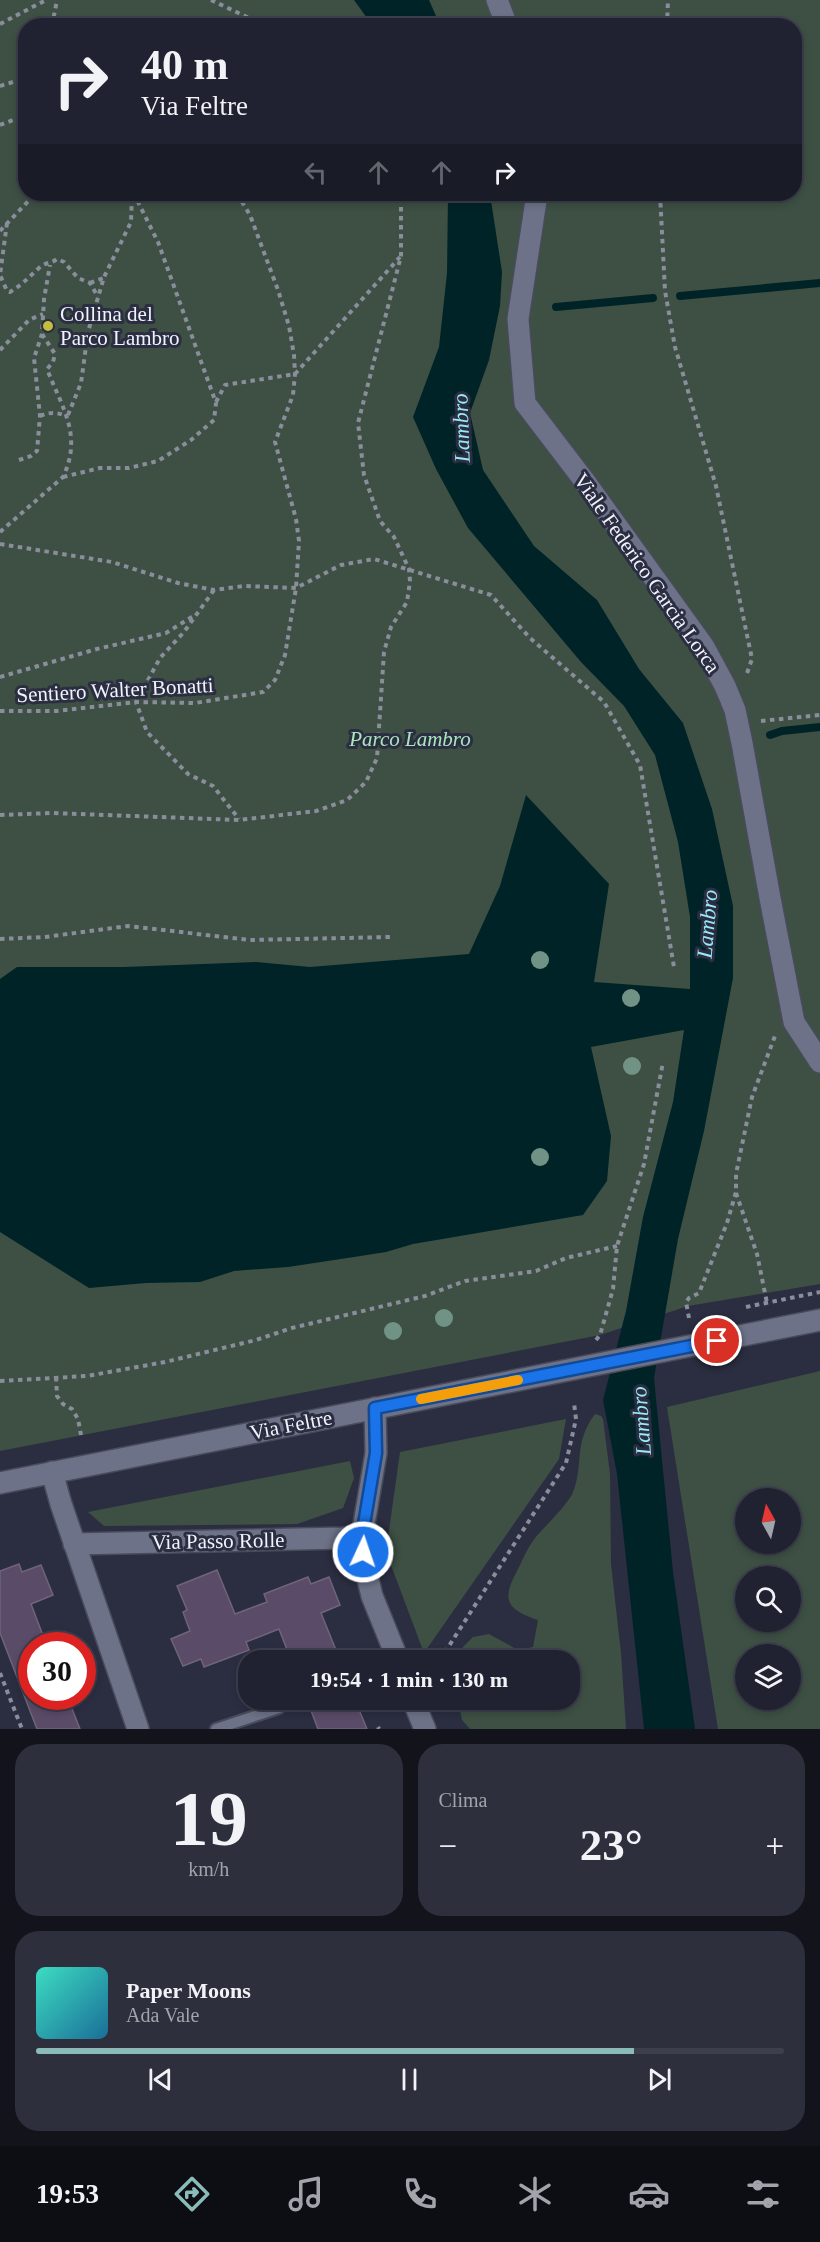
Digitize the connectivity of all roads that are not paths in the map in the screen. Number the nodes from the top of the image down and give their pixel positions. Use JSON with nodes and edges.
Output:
{"nodes":[{"id":1,"x":497,"y":0,"type":"edge"},
{"id":2,"x":504,"y":18,"type":"edge"},
{"id":3,"x":536,"y":201,"type":"edge"},
{"id":4,"x":820,"y":1062,"type":"edge"},
{"id":5,"x":820,"y":1320,"type":"edge"},
{"id":6,"x":375,"y":1408,"type":"junction"},
{"id":7,"x":52,"y":1472,"type":"junction"},
{"id":8,"x":0,"y":1483,"type":"edge"},
{"id":9,"x":362,"y":1536,"type":"junction"},
{"id":10,"x":74,"y":1544,"type":"junction"},
{"id":11,"x":394,"y":1650,"type":"edge"},
{"id":12,"x":274,"y":1710,"type":"edge"},
{"id":13,"x":417,"y":1710,"type":"edge"},
{"id":14,"x":224,"y":1728,"type":"edge"},
{"id":15,"x":138,"y":1729,"type":"edge"},
{"id":16,"x":424,"y":1729,"type":"edge"}],
"edges":[{"from":1,"to":2,"type":"street"},
{"from":3,"to":4,"type":"street","name":"Viale Federico Garcia Lorca"},
{"from":5,"to":6,"type":"street","name":"Via Feltre"},
{"from":6,"to":7,"type":"street","name":"Via Feltre"},
{"from":6,"to":9,"type":"street"},
{"from":7,"to":8,"type":"street","name":"Via Feltre"},
{"from":7,"to":10,"type":"street"},
{"from":9,"to":10,"type":"street","name":"Via Passo Rolle"},
{"from":9,"to":11,"type":"street"},
{"from":10,"to":15,"type":"street"},
{"from":12,"to":14,"type":"lane"},
{"from":13,"to":16,"type":"street"}]}
